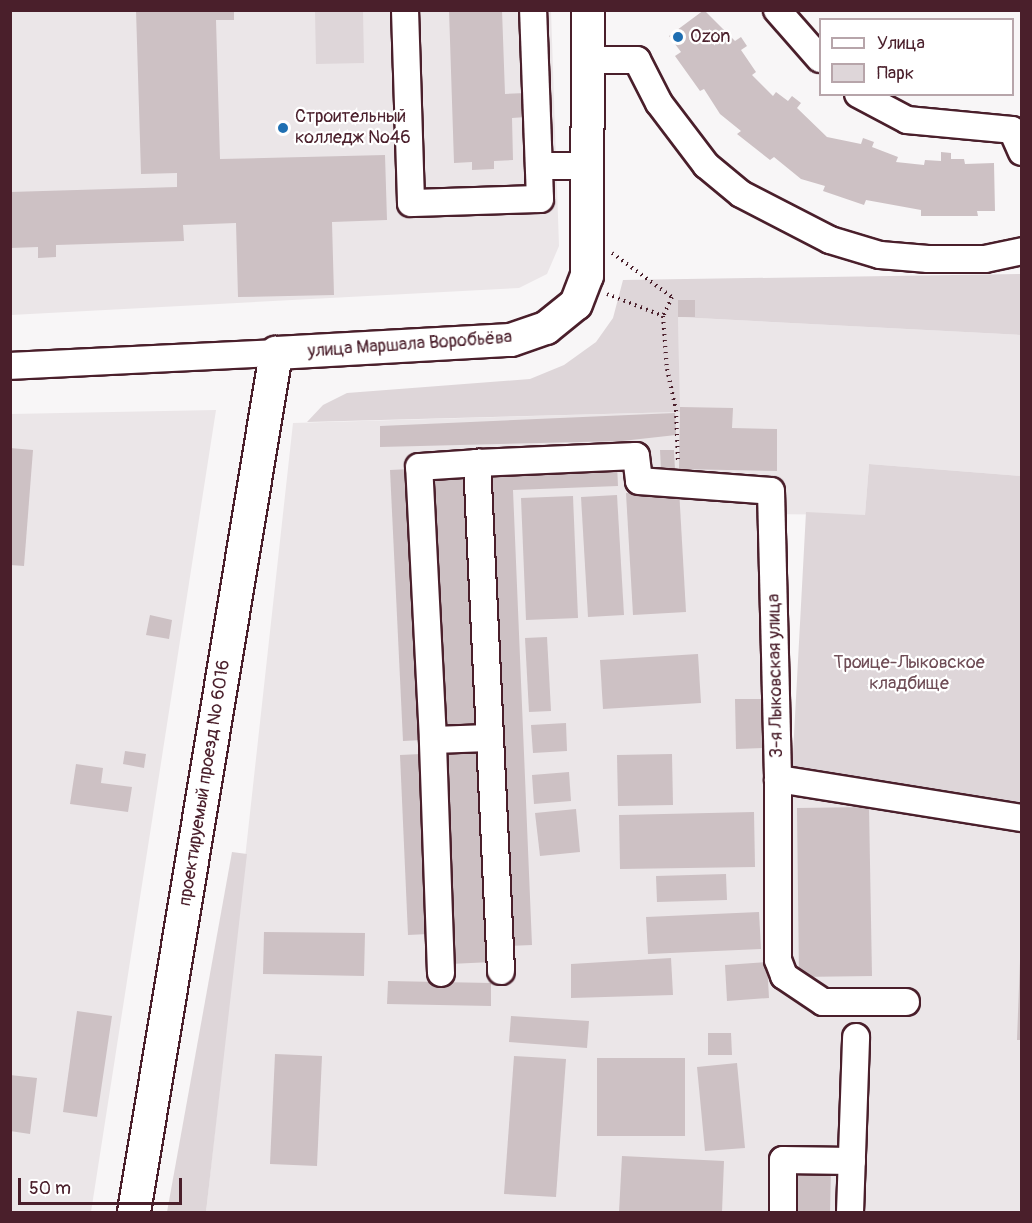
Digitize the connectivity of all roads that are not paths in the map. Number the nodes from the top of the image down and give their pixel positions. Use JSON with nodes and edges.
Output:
{"nodes":[{"id":1,"x":405,"y":10,"type":"edge"},
{"id":2,"x":533,"y":10,"type":"edge"},
{"id":3,"x":588,"y":10,"type":"edge"},
{"id":4,"x":777,"y":10,"type":"edge"},
{"id":5,"x":819,"y":58,"type":"edge"},
{"id":6,"x":588,"y":60,"type":"junction"},
{"id":7,"x":862,"y":96,"type":"edge"},
{"id":8,"x":1022,"y":152,"type":"edge"},
{"id":9,"x":538,"y":166,"type":"junction"},
{"id":10,"x":589,"y":166,"type":"junction"},
{"id":11,"x":1022,"y":251,"type":"edge"},
{"id":12,"x":276,"y":353,"type":"junction"},
{"id":13,"x":10,"y":366,"type":"edge"},
{"id":14,"x":477,"y":463,"type":"junction"},
{"id":15,"x":489,"y":738,"type":"junction"},
{"id":16,"x":433,"y":740,"type":"junction"},
{"id":17,"x":778,"y":779,"type":"junction"},
{"id":18,"x":1022,"y":818,"type":"edge"},
{"id":19,"x":501,"y":971,"type":"dead end"},
{"id":20,"x":441,"y":973,"type":"dead end"},
{"id":21,"x":906,"y":1002,"type":"dead end"},
{"id":22,"x":856,"y":1037,"type":"dead end"},
{"id":23,"x":852,"y":1161,"type":"junction"},
{"id":24,"x":134,"y":1212,"type":"edge"},
{"id":25,"x":783,"y":1212,"type":"edge"},
{"id":26,"x":850,"y":1212,"type":"edge"}],
"edges":[{"from":1,"to":9,"type":"street"},
{"from":2,"to":9,"type":"street"},
{"from":3,"to":6,"type":"main road","name":"улица Маршала Воробьёва"},
{"from":4,"to":5,"type":"street"},
{"from":6,"to":10,"type":"main road","name":"улица Маршала Воробьёва"},
{"from":6,"to":11,"type":"street"},
{"from":7,"to":8,"type":"street"},
{"from":9,"to":10,"type":"street"},
{"from":10,"to":12,"type":"main road","name":"улица Маршала Воробьёва"},
{"from":12,"to":13,"type":"street","name":"улица Маршала Воробьёва"},
{"from":12,"to":24,"type":"main road","name":"проектируемый проезд № 6016"},
{"from":14,"to":15,"type":"street"},
{"from":14,"to":16,"type":"street"},
{"from":14,"to":17,"type":"street","name":"3-я Лыковская улица"},
{"from":15,"to":16,"type":"street"},
{"from":15,"to":19,"type":"street"},
{"from":16,"to":20,"type":"street"},
{"from":17,"to":18,"type":"street","name":"3-я Лыковская улица"},
{"from":17,"to":21,"type":"street"},
{"from":22,"to":23,"type":"street"},
{"from":23,"to":25,"type":"street"},
{"from":23,"to":26,"type":"street"}]}
